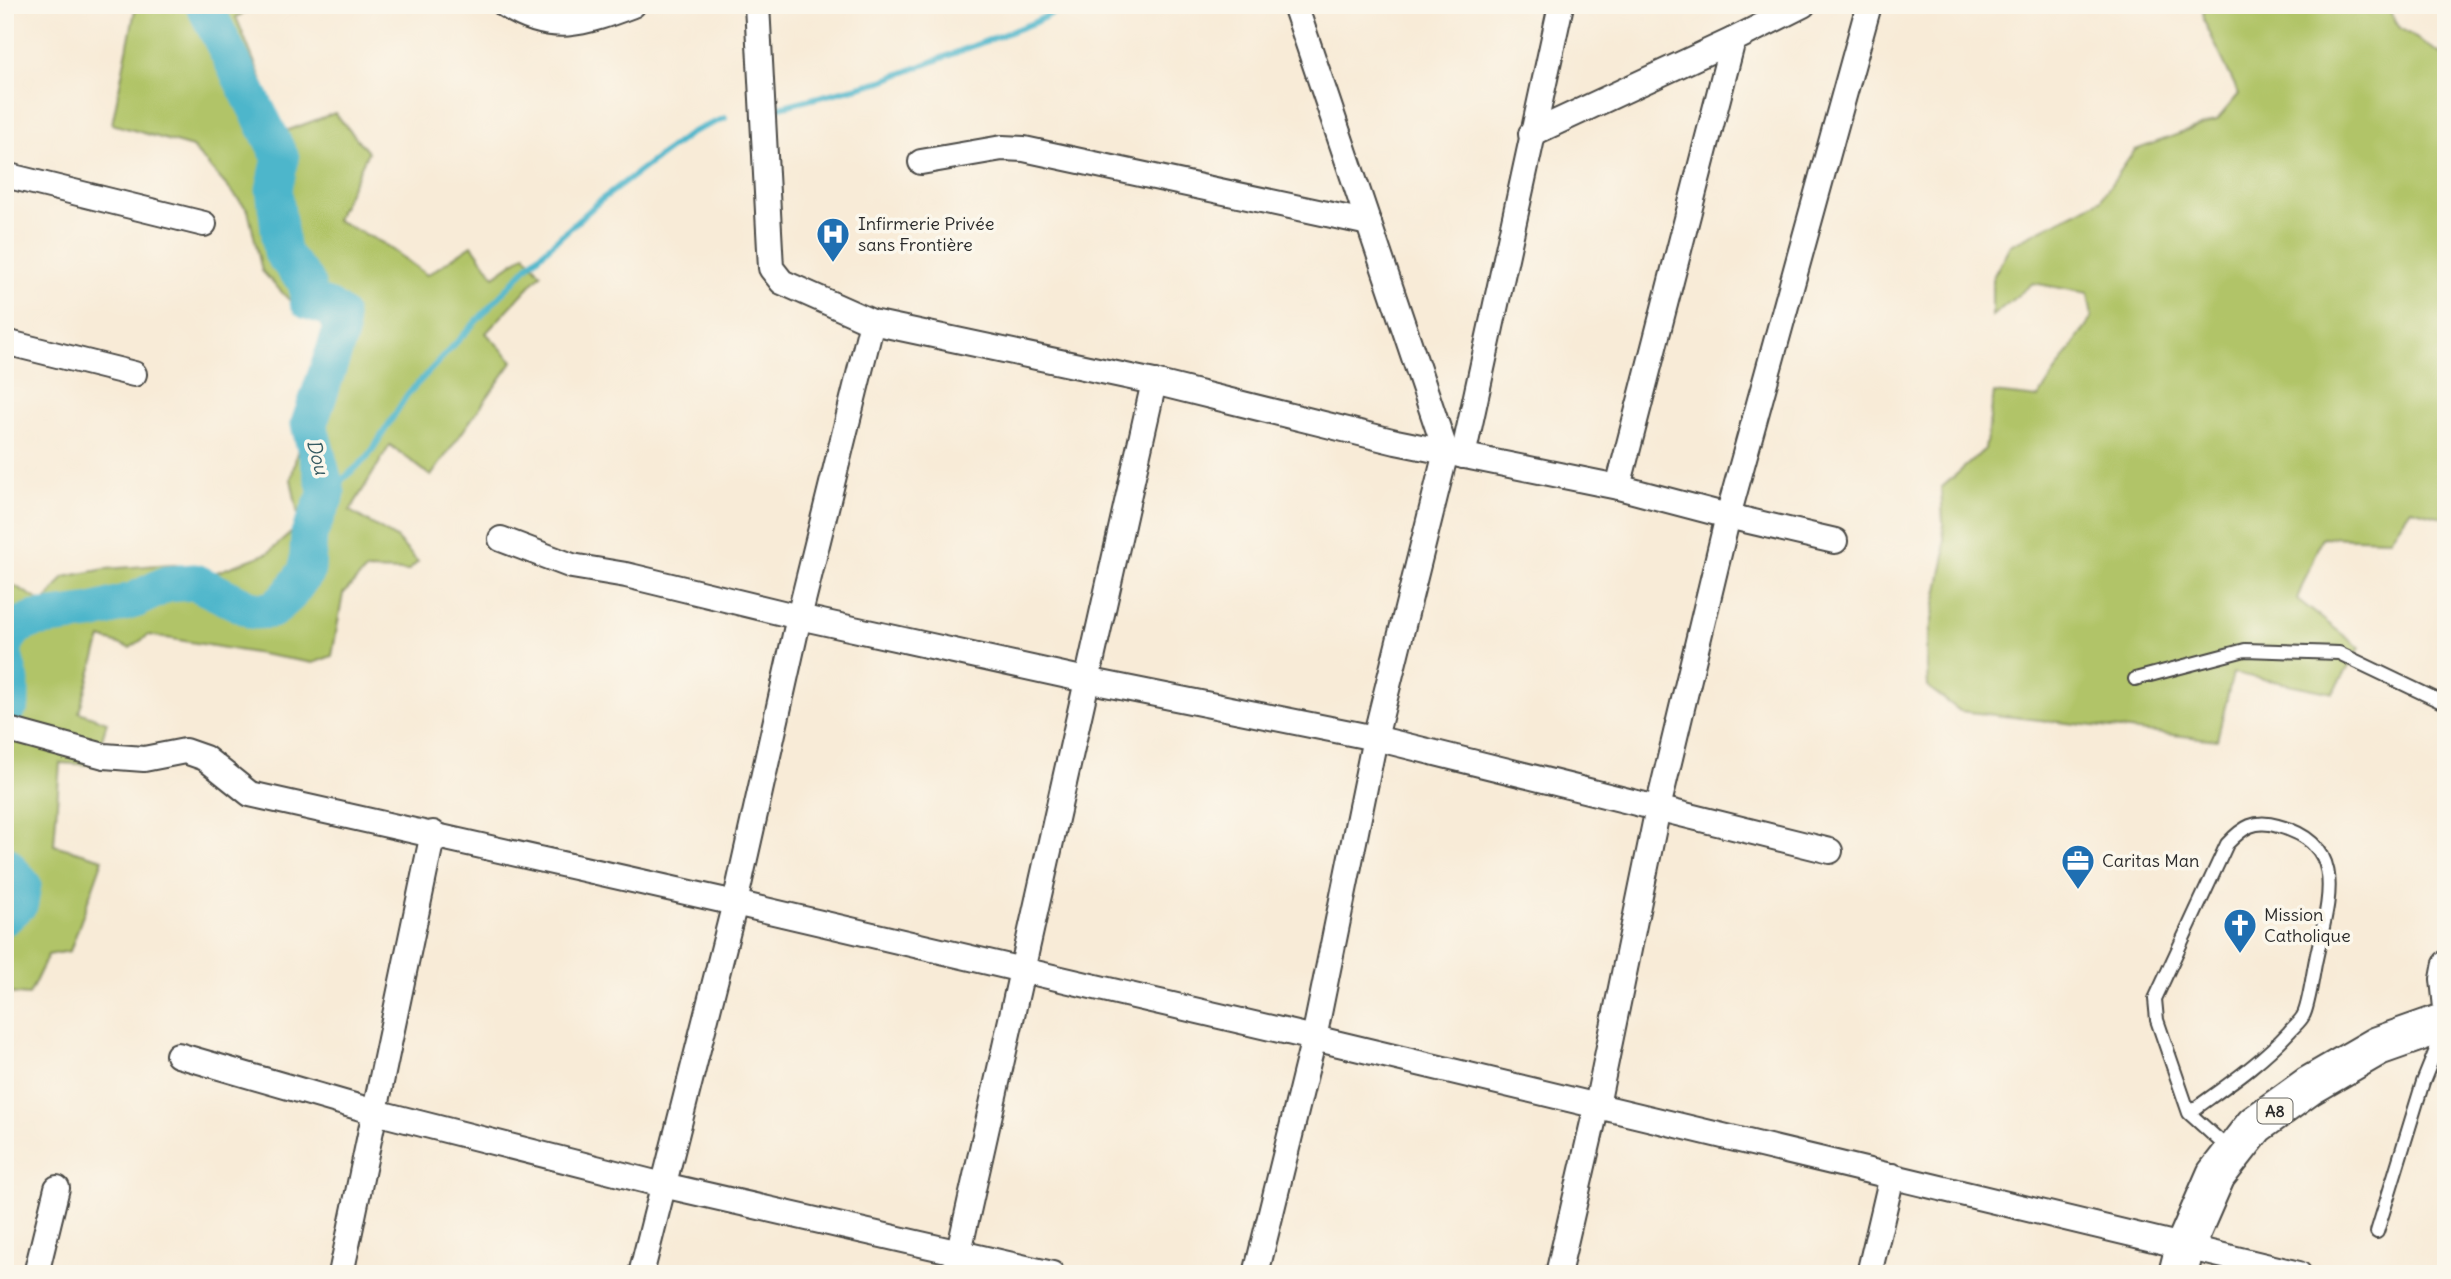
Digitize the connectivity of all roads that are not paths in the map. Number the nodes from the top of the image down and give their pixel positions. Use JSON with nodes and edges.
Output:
{"nodes":[{"id":1,"x":505,"y":5,"type":"edge"},
{"id":2,"x":633,"y":5,"type":"edge"},
{"id":3,"x":757,"y":5,"type":"edge"},
{"id":4,"x":1295,"y":5,"type":"edge"},
{"id":5,"x":1560,"y":5,"type":"edge"},
{"id":6,"x":1803,"y":5,"type":"edge"},
{"id":7,"x":1869,"y":5,"type":"edge"},
{"id":8,"x":1733,"y":40,"type":"junction"},
{"id":9,"x":1531,"y":134,"type":"junction"},
{"id":10,"x":921,"y":162,"type":"dead end"},
{"id":11,"x":5,"y":175,"type":"edge"},
{"id":12,"x":1369,"y":223,"type":"junction"},
{"id":13,"x":204,"y":224,"type":"dead end"},
{"id":14,"x":873,"y":321,"type":"junction"},
{"id":15,"x":5,"y":342,"type":"edge"},
{"id":16,"x":134,"y":374,"type":"dead end"},
{"id":17,"x":1154,"y":382,"type":"junction"},
{"id":18,"x":1454,"y":454,"type":"junction"},
{"id":19,"x":1618,"y":487,"type":"junction"},
{"id":20,"x":1728,"y":516,"type":"junction"},
{"id":21,"x":501,"y":539,"type":"dead end"},
{"id":22,"x":1835,"y":541,"type":"dead end"},
{"id":23,"x":799,"y":617,"type":"junction"},
{"id":24,"x":2135,"y":679,"type":"dead end"},
{"id":25,"x":1086,"y":680,"type":"junction"},
{"id":26,"x":2446,"y":704,"type":"edge"},
{"id":27,"x":5,"y":729,"type":"edge"},
{"id":28,"x":1375,"y":738,"type":"junction"},
{"id":29,"x":1658,"y":808,"type":"junction"},
{"id":30,"x":433,"y":833,"type":"junction"},
{"id":31,"x":1830,"y":851,"type":"dead end"},
{"id":32,"x":736,"y":903,"type":"junction"},
{"id":33,"x":2446,"y":963,"type":"edge"},
{"id":34,"x":1020,"y":970,"type":"junction"},
{"id":35,"x":2446,"y":1008,"type":"edge"},
{"id":36,"x":2446,"y":1024,"type":"edge"},
{"id":37,"x":1314,"y":1038,"type":"junction"},
{"id":38,"x":177,"y":1055,"type":"dead end"},
{"id":39,"x":1597,"y":1105,"type":"junction"},
{"id":40,"x":375,"y":1112,"type":"junction"},
{"id":41,"x":2189,"y":1113,"type":"junction"},
{"id":42,"x":2233,"y":1154,"type":"junction"},
{"id":43,"x":1892,"y":1177,"type":"junction"},
{"id":44,"x":663,"y":1185,"type":"junction"},
{"id":45,"x":57,"y":1188,"type":"dead end"},
{"id":46,"x":2377,"y":1232,"type":"dead end"},
{"id":47,"x":2182,"y":1260,"type":"edge"},
{"id":48,"x":956,"y":1263,"type":"edge"},
{"id":49,"x":36,"y":1274,"type":"edge"},
{"id":50,"x":341,"y":1274,"type":"edge"},
{"id":51,"x":641,"y":1274,"type":"edge"},
{"id":52,"x":1052,"y":1274,"type":"edge"},
{"id":53,"x":1256,"y":1274,"type":"edge"},
{"id":54,"x":1558,"y":1274,"type":"edge"},
{"id":55,"x":1868,"y":1274,"type":"edge"},
{"id":56,"x":2299,"y":1274,"type":"edge"}],
"edges":[{"from":1,"to":2,"type":"street"},
{"from":3,"to":14,"type":"street"},
{"from":4,"to":12,"type":"street"},
{"from":5,"to":9,"type":"street"},
{"from":6,"to":8,"type":"street"},
{"from":7,"to":20,"type":"street"},
{"from":8,"to":9,"type":"street"},
{"from":8,"to":19,"type":"street"},
{"from":9,"to":18,"type":"street"},
{"from":10,"to":12,"type":"street"},
{"from":11,"to":13,"type":"street"},
{"from":12,"to":18,"type":"street"},
{"from":14,"to":17,"type":"street"},
{"from":14,"to":23,"type":"street"},
{"from":15,"to":16,"type":"street"},
{"from":17,"to":18,"type":"street"},
{"from":17,"to":25,"type":"street"},
{"from":18,"to":19,"type":"street"},
{"from":18,"to":28,"type":"street"},
{"from":19,"to":20,"type":"street"},
{"from":20,"to":22,"type":"street"},
{"from":20,"to":29,"type":"street"},
{"from":21,"to":23,"type":"street"},
{"from":23,"to":25,"type":"street"},
{"from":23,"to":32,"type":"street"},
{"from":24,"to":26,"type":"lane"},
{"from":25,"to":28,"type":"street"},
{"from":25,"to":34,"type":"street"},
{"from":27,"to":30,"type":"street"},
{"from":28,"to":29,"type":"street"},
{"from":28,"to":37,"type":"street"},
{"from":29,"to":31,"type":"street"},
{"from":29,"to":39,"type":"street"},
{"from":30,"to":32,"type":"street"},
{"from":30,"to":40,"type":"street"},
{"from":32,"to":34,"type":"street"},
{"from":32,"to":44,"type":"street"},
{"from":33,"to":35,"type":"street"},
{"from":34,"to":37,"type":"street"},
{"from":34,"to":48,"type":"street"},
{"from":36,"to":42,"type":"main road","number":"A8"},
{"from":36,"to":46,"type":"lane"},
{"from":37,"to":39,"type":"street"},
{"from":37,"to":53,"type":"street"},
{"from":38,"to":40,"type":"street"},
{"from":39,"to":43,"type":"street"},
{"from":39,"to":54,"type":"street"},
{"from":40,"to":44,"type":"street"},
{"from":40,"to":50,"type":"street"},
{"from":41,"to":41,"type":"lane"},
{"from":41,"to":42,"type":"lane"},
{"from":42,"to":47,"type":"main road","number":"A8"},
{"from":43,"to":47,"type":"street"},
{"from":43,"to":55,"type":"street"},
{"from":44,"to":48,"type":"street"},
{"from":44,"to":51,"type":"street"},
{"from":45,"to":49,"type":"street"},
{"from":47,"to":56,"type":"street"},
{"from":48,"to":52,"type":"street"}]}
